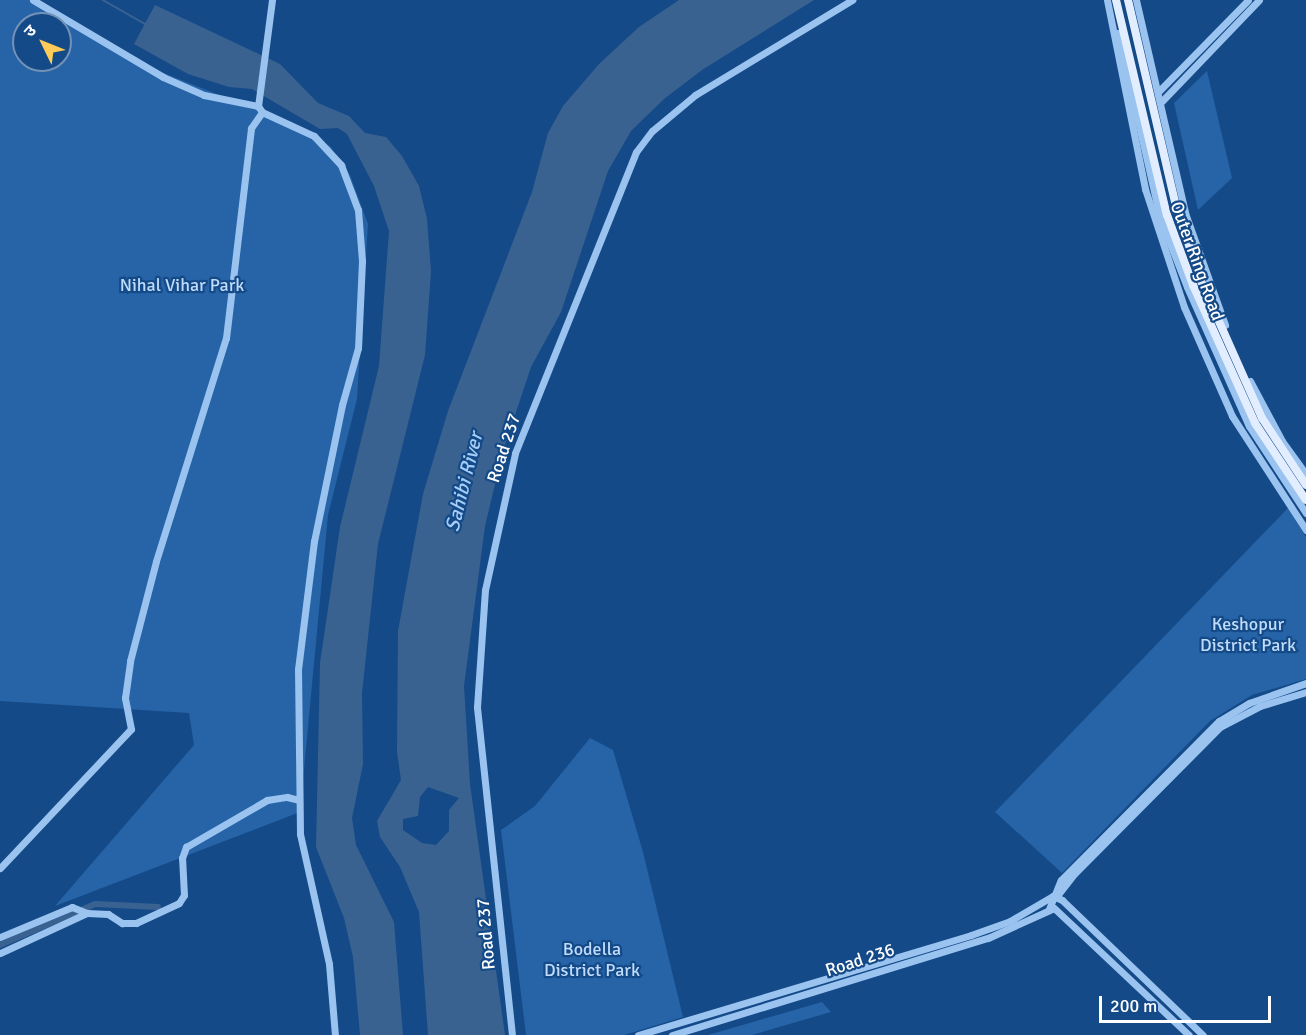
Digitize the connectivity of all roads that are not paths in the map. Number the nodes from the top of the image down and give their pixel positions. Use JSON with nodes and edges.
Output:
{"nodes":[{"id":1,"x":33,"y":0,"type":"edge"},
{"id":2,"x":272,"y":0,"type":"edge"},
{"id":3,"x":852,"y":0,"type":"edge"},
{"id":4,"x":1108,"y":0,"type":"edge"},
{"id":5,"x":1116,"y":0,"type":"edge"},
{"id":6,"x":1128,"y":0,"type":"edge"},
{"id":7,"x":1136,"y":0,"type":"edge"},
{"id":8,"x":1248,"y":0,"type":"edge"},
{"id":9,"x":1259,"y":0,"type":"edge"},
{"id":10,"x":1146,"y":39,"type":"junction"},
{"id":11,"x":1121,"y":45,"type":"junction"},
{"id":12,"x":1200,"y":52,"type":"junction"},
{"id":13,"x":1206,"y":58,"type":"junction"},
{"id":14,"x":1159,"y":91,"type":"junction"},
{"id":15,"x":1162,"y":101,"type":"junction"},
{"id":16,"x":259,"y":106,"type":"junction"},
{"id":17,"x":1177,"y":173,"type":"junction"},
{"id":18,"x":1152,"y":178,"type":"junction"},
{"id":19,"x":1306,"y":474,"type":"edge"},
{"id":20,"x":1306,"y":485,"type":"edge"},
{"id":21,"x":1306,"y":500,"type":"edge"},
{"id":22,"x":1306,"y":513,"type":"edge"},
{"id":23,"x":1306,"y":530,"type":"edge"},
{"id":24,"x":1306,"y":683,"type":"edge"},
{"id":25,"x":1306,"y":692,"type":"edge"},
{"id":26,"x":1272,"y":698,"type":"junction"},
{"id":27,"x":299,"y":800,"type":"junction"},
{"id":28,"x":0,"y":868,"type":"edge"},
{"id":29,"x":1057,"y":897,"type":"junction"},
{"id":30,"x":1054,"y":909,"type":"junction"},
{"id":31,"x":82,"y":911,"type":"junction"},
{"id":32,"x":0,"y":937,"type":"edge"},
{"id":33,"x":0,"y":953,"type":"edge"},
{"id":34,"x":334,"y":1035,"type":"edge"},
{"id":35,"x":512,"y":1035,"type":"edge"},
{"id":36,"x":638,"y":1035,"type":"edge"},
{"id":37,"x":672,"y":1035,"type":"edge"},
{"id":38,"x":1189,"y":1035,"type":"edge"},
{"id":39,"x":1203,"y":1035,"type":"edge"}],
"edges":[{"from":1,"to":16,"type":"street"},
{"from":2,"to":16,"type":"street"},
{"from":3,"to":35,"type":"street","name":"Road 237"},
{"from":4,"to":11,"type":"street","name":"Outer Ring Road"},
{"from":4,"to":23,"type":"street"},
{"from":5,"to":21,"type":"main road","name":"Outer Ring Road"},
{"from":6,"to":20,"type":"main road","name":"Outer Ring Road"},
{"from":7,"to":10,"type":"street","name":"Outer Ring Road"},
{"from":8,"to":12,"type":"street"},
{"from":9,"to":13,"type":"street"},
{"from":10,"to":11,"type":"street"},
{"from":10,"to":14,"type":"street","name":"Outer Ring Road"},
{"from":11,"to":18,"type":"street","name":"Outer Ring Road"},
{"from":12,"to":13,"type":"street"},
{"from":12,"to":14,"type":"street"},
{"from":13,"to":15,"type":"street"},
{"from":14,"to":15,"type":"street","name":"Outer Ring Road"},
{"from":15,"to":17,"type":"street","name":"Outer Ring Road"},
{"from":16,"to":27,"type":"street"},
{"from":16,"to":28,"type":"street"},
{"from":17,"to":18,"type":"street"},
{"from":17,"to":19,"type":"street","name":"Outer Ring Road"},
{"from":18,"to":22,"type":"street","name":"Outer Ring Road"},
{"from":24,"to":26,"type":"street"},
{"from":25,"to":26,"type":"street"},
{"from":26,"to":29,"type":"street"},
{"from":27,"to":31,"type":"street"},
{"from":27,"to":34,"type":"street"},
{"from":29,"to":30,"type":"street"},
{"from":29,"to":36,"type":"street"},
{"from":29,"to":39,"type":"street"},
{"from":30,"to":37,"type":"street","name":"Road 236"},
{"from":30,"to":38,"type":"street"},
{"from":31,"to":32,"type":"street"},
{"from":31,"to":33,"type":"street"}]}
